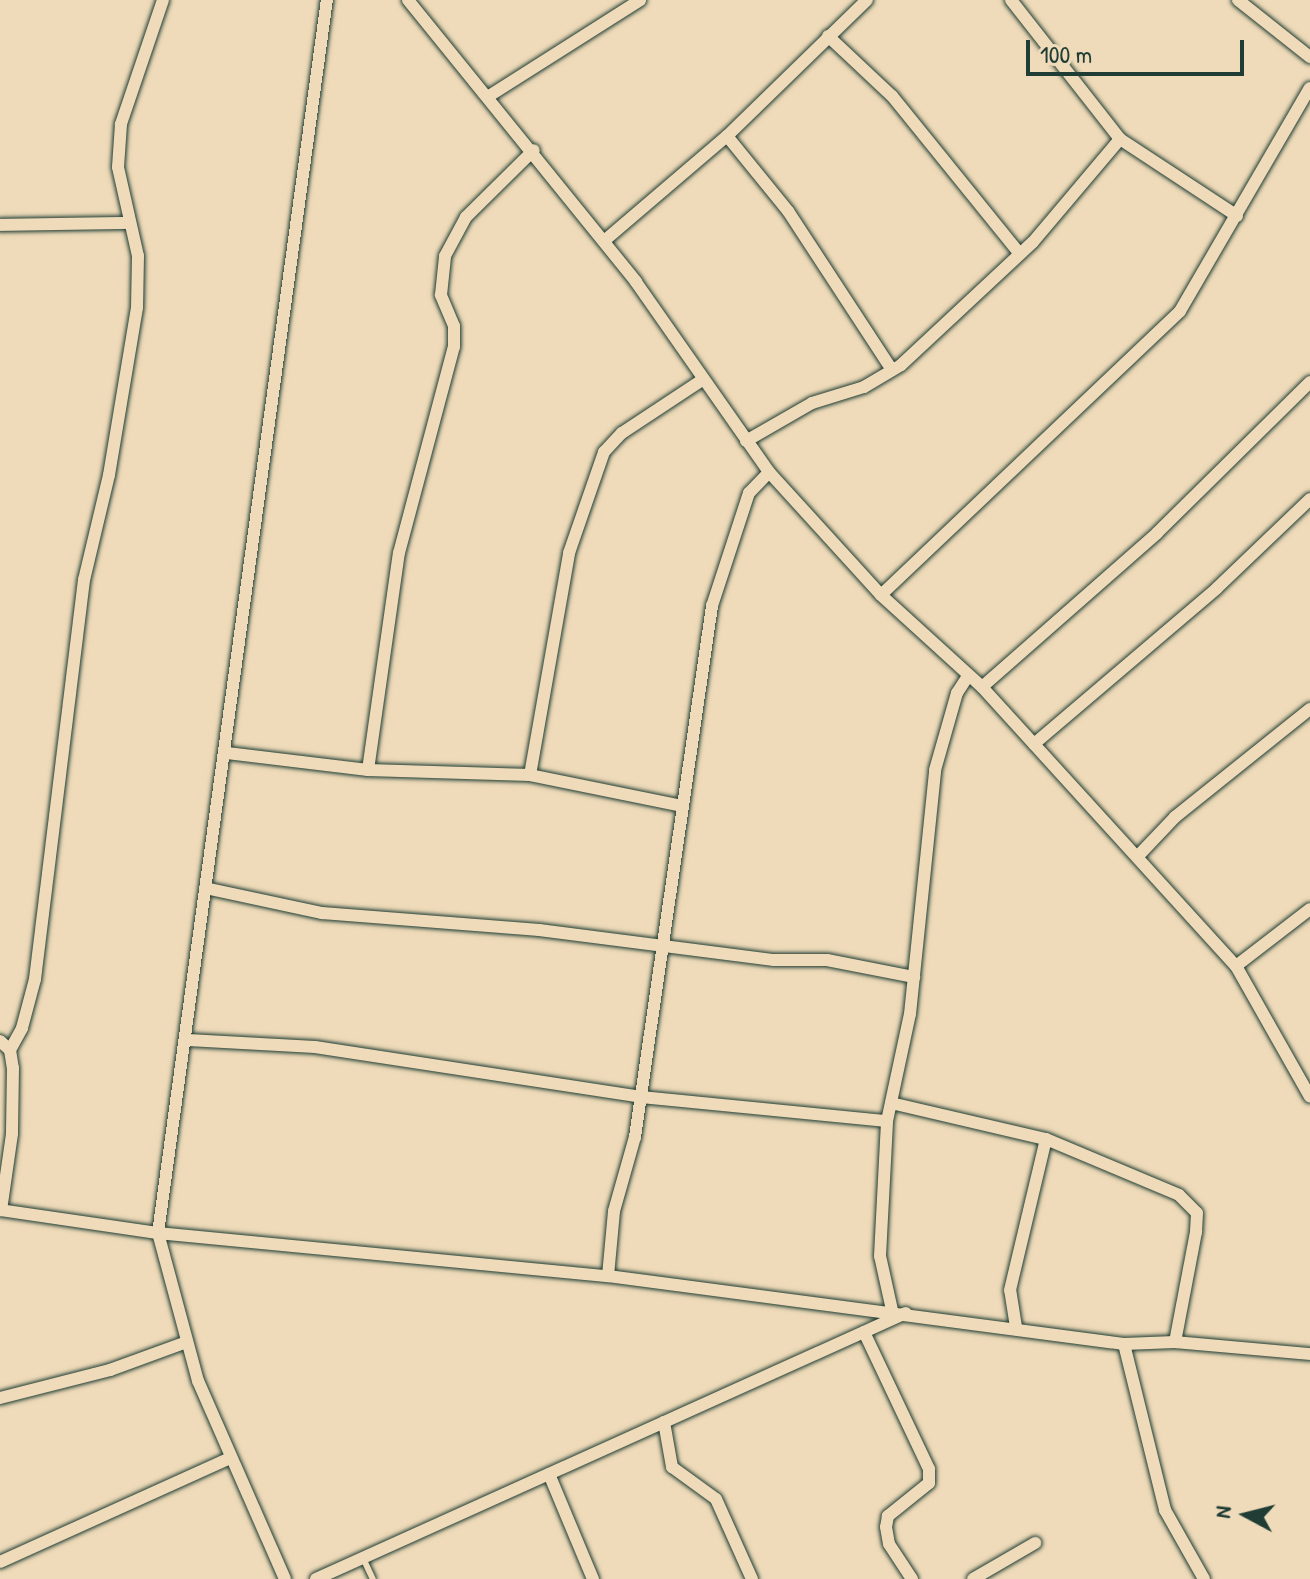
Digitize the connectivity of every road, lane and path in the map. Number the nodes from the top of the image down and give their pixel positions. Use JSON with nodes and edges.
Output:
{"nodes":[{"id":1,"x":163,"y":0,"type":"edge"},
{"id":2,"x":327,"y":0,"type":"edge"},
{"id":3,"x":408,"y":0,"type":"edge"},
{"id":4,"x":640,"y":0,"type":"edge"},
{"id":5,"x":867,"y":0,"type":"edge"},
{"id":6,"x":1011,"y":0,"type":"edge"},
{"id":7,"x":1238,"y":0,"type":"edge"},
{"id":8,"x":828,"y":36,"type":"junction"},
{"id":9,"x":1310,"y":57,"type":"edge"},
{"id":10,"x":1310,"y":88,"type":"edge"},
{"id":11,"x":489,"y":96,"type":"junction"},
{"id":12,"x":727,"y":136,"type":"junction"},
{"id":13,"x":1120,"y":139,"type":"junction"},
{"id":14,"x":534,"y":150,"type":"junction"},
{"id":15,"x":1237,"y":216,"type":"junction"},
{"id":16,"x":130,"y":223,"type":"junction"},
{"id":17,"x":0,"y":225,"type":"edge"},
{"id":18,"x":604,"y":241,"type":"junction"},
{"id":19,"x":1020,"y":254,"type":"junction"},
{"id":20,"x":892,"y":370,"type":"junction"},
{"id":21,"x":702,"y":380,"type":"junction"},
{"id":22,"x":1310,"y":382,"type":"edge"},
{"id":23,"x":746,"y":441,"type":"junction"},
{"id":24,"x":769,"y":472,"type":"junction"},
{"id":25,"x":1310,"y":499,"type":"edge"},
{"id":26,"x":881,"y":595,"type":"junction"},
{"id":27,"x":968,"y":676,"type":"junction"},
{"id":28,"x":982,"y":687,"type":"junction"},
{"id":29,"x":1310,"y":709,"type":"edge"},
{"id":30,"x":1034,"y":744,"type":"junction"},
{"id":31,"x":227,"y":753,"type":"junction"},
{"id":32,"x":368,"y":770,"type":"junction"},
{"id":33,"x":530,"y":775,"type":"junction"},
{"id":34,"x":682,"y":806,"type":"junction"},
{"id":35,"x":1138,"y":856,"type":"junction"},
{"id":36,"x":205,"y":888,"type":"junction"},
{"id":37,"x":1310,"y":909,"type":"edge"},
{"id":38,"x":663,"y":948,"type":"junction"},
{"id":39,"x":1236,"y":966,"type":"junction"},
{"id":40,"x":914,"y":977,"type":"junction"},
{"id":41,"x":188,"y":1040,"type":"junction"},
{"id":42,"x":5,"y":1046,"type":"edge"},
{"id":43,"x":641,"y":1097,"type":"junction"},
{"id":44,"x":1310,"y":1097,"type":"edge"},
{"id":45,"x":891,"y":1103,"type":"junction"},
{"id":46,"x":887,"y":1121,"type":"junction"},
{"id":47,"x":1046,"y":1139,"type":"junction"},
{"id":48,"x":0,"y":1210,"type":"edge"},
{"id":49,"x":158,"y":1233,"type":"junction"},
{"id":50,"x":608,"y":1276,"type":"junction"},
{"id":51,"x":892,"y":1310,"type":"junction"},
{"id":52,"x":909,"y":1312,"type":"junction"},
{"id":53,"x":1016,"y":1327,"type":"junction"},
{"id":54,"x":864,"y":1332,"type":"junction"},
{"id":55,"x":187,"y":1342,"type":"junction"},
{"id":56,"x":1175,"y":1342,"type":"junction"},
{"id":57,"x":1124,"y":1344,"type":"junction"},
{"id":58,"x":1310,"y":1354,"type":"edge"},
{"id":59,"x":0,"y":1398,"type":"edge"},
{"id":60,"x":664,"y":1422,"type":"junction"},
{"id":61,"x":230,"y":1458,"type":"junction"},
{"id":62,"x":549,"y":1474,"type":"junction"},
{"id":63,"x":1035,"y":1543,"type":"dead end"},
{"id":64,"x":363,"y":1558,"type":"junction"},
{"id":65,"x":0,"y":1562,"type":"edge"},
{"id":66,"x":285,"y":1579,"type":"edge"},
{"id":67,"x":316,"y":1579,"type":"edge"},
{"id":68,"x":373,"y":1579,"type":"edge"},
{"id":69,"x":593,"y":1579,"type":"edge"},
{"id":70,"x":752,"y":1579,"type":"edge"},
{"id":71,"x":912,"y":1579,"type":"edge"},
{"id":72,"x":973,"y":1579,"type":"edge"},
{"id":73,"x":1204,"y":1579,"type":"edge"}],
"edges":[{"from":1,"to":16,"type":"street"},
{"from":2,"to":31,"type":"street"},
{"from":3,"to":11,"type":"street"},
{"from":4,"to":11,"type":"street"},
{"from":5,"to":8,"type":"street"},
{"from":6,"to":13,"type":"street"},
{"from":7,"to":9,"type":"street"},
{"from":8,"to":12,"type":"street"},
{"from":8,"to":19,"type":"street"},
{"from":10,"to":15,"type":"street"},
{"from":11,"to":14,"type":"street"},
{"from":12,"to":18,"type":"street"},
{"from":12,"to":20,"type":"street"},
{"from":13,"to":15,"type":"street"},
{"from":13,"to":19,"type":"street"},
{"from":14,"to":18,"type":"street"},
{"from":14,"to":32,"type":"street"},
{"from":15,"to":26,"type":"street"},
{"from":16,"to":17,"type":"street"},
{"from":16,"to":42,"type":"street"},
{"from":18,"to":21,"type":"street"},
{"from":19,"to":20,"type":"street"},
{"from":20,"to":23,"type":"street"},
{"from":21,"to":23,"type":"street"},
{"from":21,"to":33,"type":"street"},
{"from":22,"to":28,"type":"street"},
{"from":23,"to":24,"type":"street"},
{"from":24,"to":26,"type":"street"},
{"from":24,"to":34,"type":"street"},
{"from":25,"to":30,"type":"street"},
{"from":26,"to":27,"type":"street"},
{"from":27,"to":28,"type":"street"},
{"from":27,"to":40,"type":"street"},
{"from":28,"to":30,"type":"street"},
{"from":29,"to":35,"type":"street"},
{"from":30,"to":35,"type":"street"},
{"from":31,"to":32,"type":"street"},
{"from":31,"to":36,"type":"street"},
{"from":32,"to":33,"type":"street"},
{"from":33,"to":34,"type":"street"},
{"from":34,"to":38,"type":"street"},
{"from":35,"to":39,"type":"street"},
{"from":36,"to":38,"type":"street"},
{"from":36,"to":41,"type":"street"},
{"from":37,"to":39,"type":"street"},
{"from":38,"to":40,"type":"street"},
{"from":38,"to":43,"type":"street"},
{"from":39,"to":44,"type":"street"},
{"from":40,"to":45,"type":"street"},
{"from":41,"to":43,"type":"street"},
{"from":41,"to":49,"type":"street"},
{"from":42,"to":48,"type":"street"},
{"from":43,"to":46,"type":"street"},
{"from":43,"to":50,"type":"street"},
{"from":45,"to":46,"type":"street"},
{"from":45,"to":47,"type":"street"},
{"from":46,"to":51,"type":"street"},
{"from":47,"to":53,"type":"street"},
{"from":47,"to":56,"type":"street"},
{"from":48,"to":49,"type":"street"},
{"from":49,"to":50,"type":"street"},
{"from":49,"to":55,"type":"street"},
{"from":50,"to":51,"type":"street"},
{"from":51,"to":52,"type":"street"},
{"from":52,"to":53,"type":"street"},
{"from":52,"to":54,"type":"street"},
{"from":53,"to":57,"type":"street"},
{"from":54,"to":60,"type":"street"},
{"from":54,"to":71,"type":"street"},
{"from":55,"to":59,"type":"street"},
{"from":55,"to":61,"type":"street"},
{"from":56,"to":57,"type":"street"},
{"from":56,"to":58,"type":"street"},
{"from":57,"to":73,"type":"street"},
{"from":60,"to":62,"type":"street"},
{"from":60,"to":70,"type":"street"},
{"from":61,"to":65,"type":"street"},
{"from":61,"to":66,"type":"street"},
{"from":62,"to":64,"type":"street"},
{"from":62,"to":69,"type":"street"},
{"from":63,"to":72,"type":"street"},
{"from":64,"to":67,"type":"street"},
{"from":64,"to":68,"type":"lane"}]}
